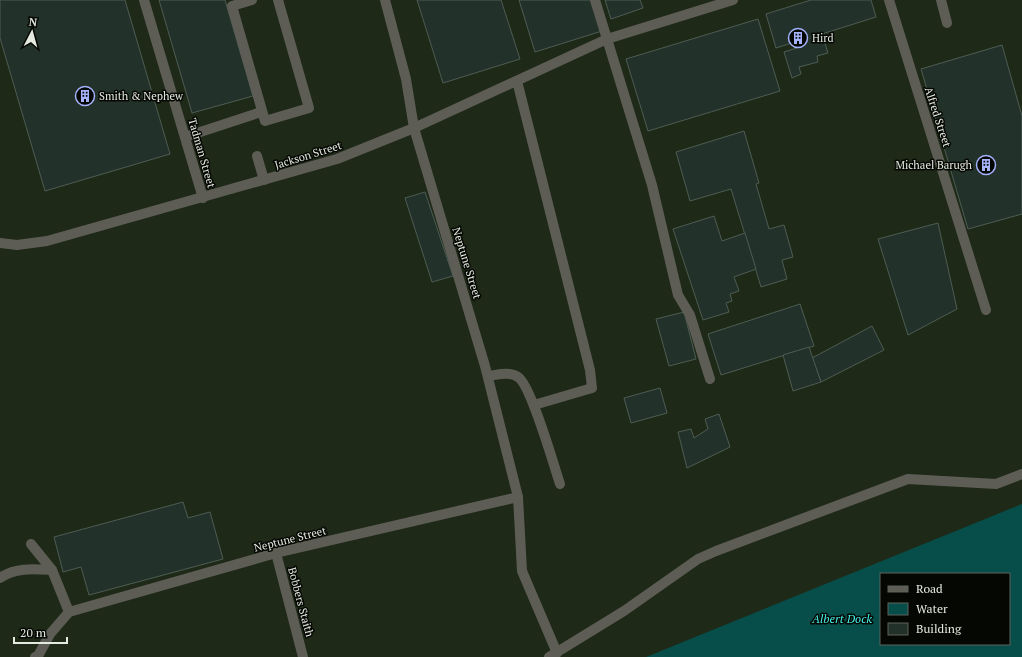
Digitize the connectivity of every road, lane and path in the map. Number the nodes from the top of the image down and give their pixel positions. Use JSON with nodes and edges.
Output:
{"nodes":[{"id":1,"x":144,"y":0,"type":"edge"},
{"id":2,"x":252,"y":0,"type":"edge"},
{"id":3,"x":278,"y":0,"type":"edge"},
{"id":4,"x":385,"y":0,"type":"edge"},
{"id":5,"x":595,"y":0,"type":"edge"},
{"id":6,"x":733,"y":0,"type":"edge"},
{"id":7,"x":888,"y":0,"type":"edge"},
{"id":8,"x":941,"y":0,"type":"edge"},
{"id":9,"x":947,"y":23,"type":"dead end"},
{"id":10,"x":607,"y":39,"type":"junction"},
{"id":11,"x":517,"y":81,"type":"junction"},
{"id":12,"x":261,"y":112,"type":"junction"},
{"id":13,"x":414,"y":128,"type":"junction"},
{"id":14,"x":185,"y":137,"type":"junction"},
{"id":15,"x":257,"y":156,"type":"dead end"},
{"id":16,"x":264,"y":180,"type":"junction"},
{"id":17,"x":203,"y":198,"type":"junction"},
{"id":18,"x":0,"y":243,"type":"edge"},
{"id":19,"x":986,"y":310,"type":"dead end"},
{"id":20,"x":488,"y":376,"type":"junction"},
{"id":21,"x":710,"y":379,"type":"dead end"},
{"id":22,"x":534,"y":405,"type":"junction"},
{"id":23,"x":1022,"y":474,"type":"edge"},
{"id":24,"x":560,"y":484,"type":"dead end"},
{"id":25,"x":518,"y":497,"type":"junction"},
{"id":26,"x":31,"y":544,"type":"dead end"},
{"id":27,"x":276,"y":554,"type":"junction"},
{"id":28,"x":52,"y":570,"type":"junction"},
{"id":29,"x":0,"y":578,"type":"edge"},
{"id":30,"x":69,"y":612,"type":"junction"},
{"id":31,"x":553,"y":655,"type":"edge"},
{"id":32,"x":36,"y":657,"type":"edge"},
{"id":33,"x":303,"y":657,"type":"edge"}],
"edges":[{"from":1,"to":14,"type":"street","name":"Tadman Street"},
{"from":2,"to":12,"type":"street"},
{"from":3,"to":12,"type":"street"},
{"from":4,"to":13,"type":"street","name":"Neptune Street"},
{"from":5,"to":10,"type":"street"},
{"from":6,"to":10,"type":"street","name":"Jackson Street"},
{"from":7,"to":19,"type":"street","name":"Alfred Street"},
{"from":8,"to":9,"type":"street"},
{"from":10,"to":11,"type":"street","name":"Jackson Street"},
{"from":10,"to":21,"type":"street"},
{"from":11,"to":13,"type":"street","name":"Jackson Street"},
{"from":11,"to":22,"type":"street"},
{"from":12,"to":14,"type":"street"},
{"from":13,"to":16,"type":"street","name":"Jackson Street"},
{"from":13,"to":20,"type":"street","name":"Neptune Street"},
{"from":14,"to":17,"type":"street","name":"Tadman Street"},
{"from":15,"to":16,"type":"street"},
{"from":16,"to":17,"type":"street","name":"Jackson Street"},
{"from":17,"to":18,"type":"street","name":"Jackson Street"},
{"from":20,"to":22,"type":"street"},
{"from":20,"to":25,"type":"street","name":"Neptune Street"},
{"from":22,"to":24,"type":"street"},
{"from":23,"to":31,"type":"street"},
{"from":25,"to":27,"type":"street","name":"Neptune Street"},
{"from":25,"to":31,"type":"street","name":"Neptune Street"},
{"from":26,"to":28,"type":"street"},
{"from":27,"to":30,"type":"street","name":"Neptune Street"},
{"from":27,"to":33,"type":"street","name":"Bobbers Staith"},
{"from":28,"to":29,"type":"street"},
{"from":28,"to":30,"type":"street"},
{"from":30,"to":32,"type":"street"}]}
